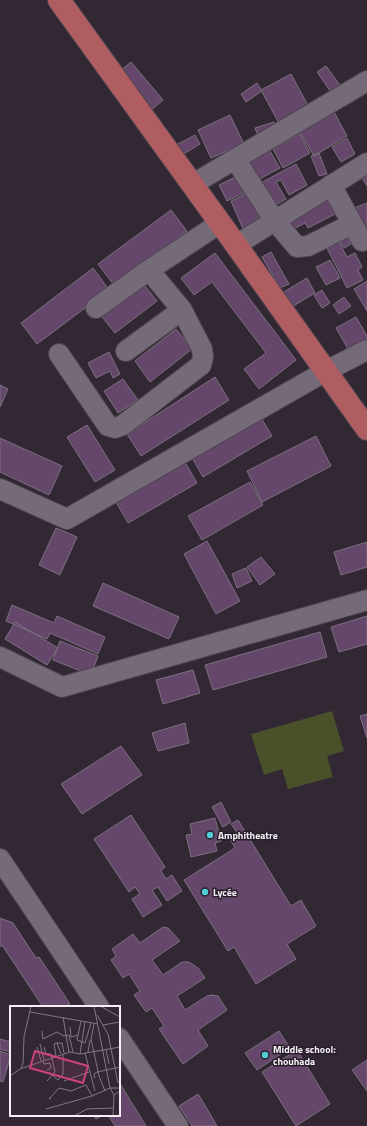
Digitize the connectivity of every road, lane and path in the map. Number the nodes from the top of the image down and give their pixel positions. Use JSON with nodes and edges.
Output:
{"nodes":[{"id":1,"x":59,"y":0,"type":"edge"},
{"id":2,"x":367,"y":81,"type":"edge"},
{"id":3,"x":235,"y":159,"type":"junction"},
{"id":4,"x":367,"y":163,"type":"edge"},
{"id":5,"x":193,"y":184,"type":"junction"},
{"id":6,"x":331,"y":185,"type":"junction"},
{"id":7,"x":276,"y":220,"type":"junction"},
{"id":8,"x":220,"y":223,"type":"junction"},
{"id":9,"x":352,"y":224,"type":"junction"},
{"id":10,"x":365,"y":244,"type":"edge"},
{"id":11,"x":236,"y":245,"type":"junction"},
{"id":12,"x":149,"y":270,"type":"junction"},
{"id":13,"x":96,"y":308,"type":"dead end"},
{"id":14,"x":182,"y":310,"type":"junction"},
{"id":15,"x":367,"y":350,"type":"edge"},
{"id":16,"x":126,"y":351,"type":"dead end"},
{"id":17,"x":59,"y":354,"type":"dead end"},
{"id":18,"x":326,"y":371,"type":"junction"},
{"id":19,"x":367,"y":429,"type":"edge"},
{"id":20,"x":0,"y":489,"type":"edge"},
{"id":21,"x":367,"y":600,"type":"edge"},
{"id":22,"x":0,"y":657,"type":"edge"},
{"id":23,"x":0,"y":859,"type":"edge"},
{"id":24,"x":97,"y":1006,"type":"edge"},
{"id":25,"x":120,"y":1039,"type":"edge"},
{"id":26,"x":178,"y":1126,"type":"edge"}],
"edges":[{"from":1,"to":5,"type":"main road"},
{"from":2,"to":3,"type":"street"},
{"from":3,"to":5,"type":"street"},
{"from":3,"to":7,"type":"street"},
{"from":4,"to":6,"type":"street"},
{"from":5,"to":8,"type":"main road"},
{"from":6,"to":7,"type":"street"},
{"from":6,"to":9,"type":"street"},
{"from":7,"to":9,"type":"street"},
{"from":7,"to":11,"type":"street"},
{"from":8,"to":11,"type":"main road"},
{"from":8,"to":12,"type":"street"},
{"from":9,"to":10,"type":"street"},
{"from":11,"to":18,"type":"main road"},
{"from":12,"to":13,"type":"street"},
{"from":12,"to":14,"type":"street"},
{"from":14,"to":16,"type":"street"},
{"from":14,"to":17,"type":"street"},
{"from":15,"to":18,"type":"street"},
{"from":18,"to":19,"type":"main road"},
{"from":18,"to":20,"type":"street"},
{"from":21,"to":22,"type":"street"},
{"from":23,"to":24,"type":"street"},
{"from":25,"to":26,"type":"street"}]}
